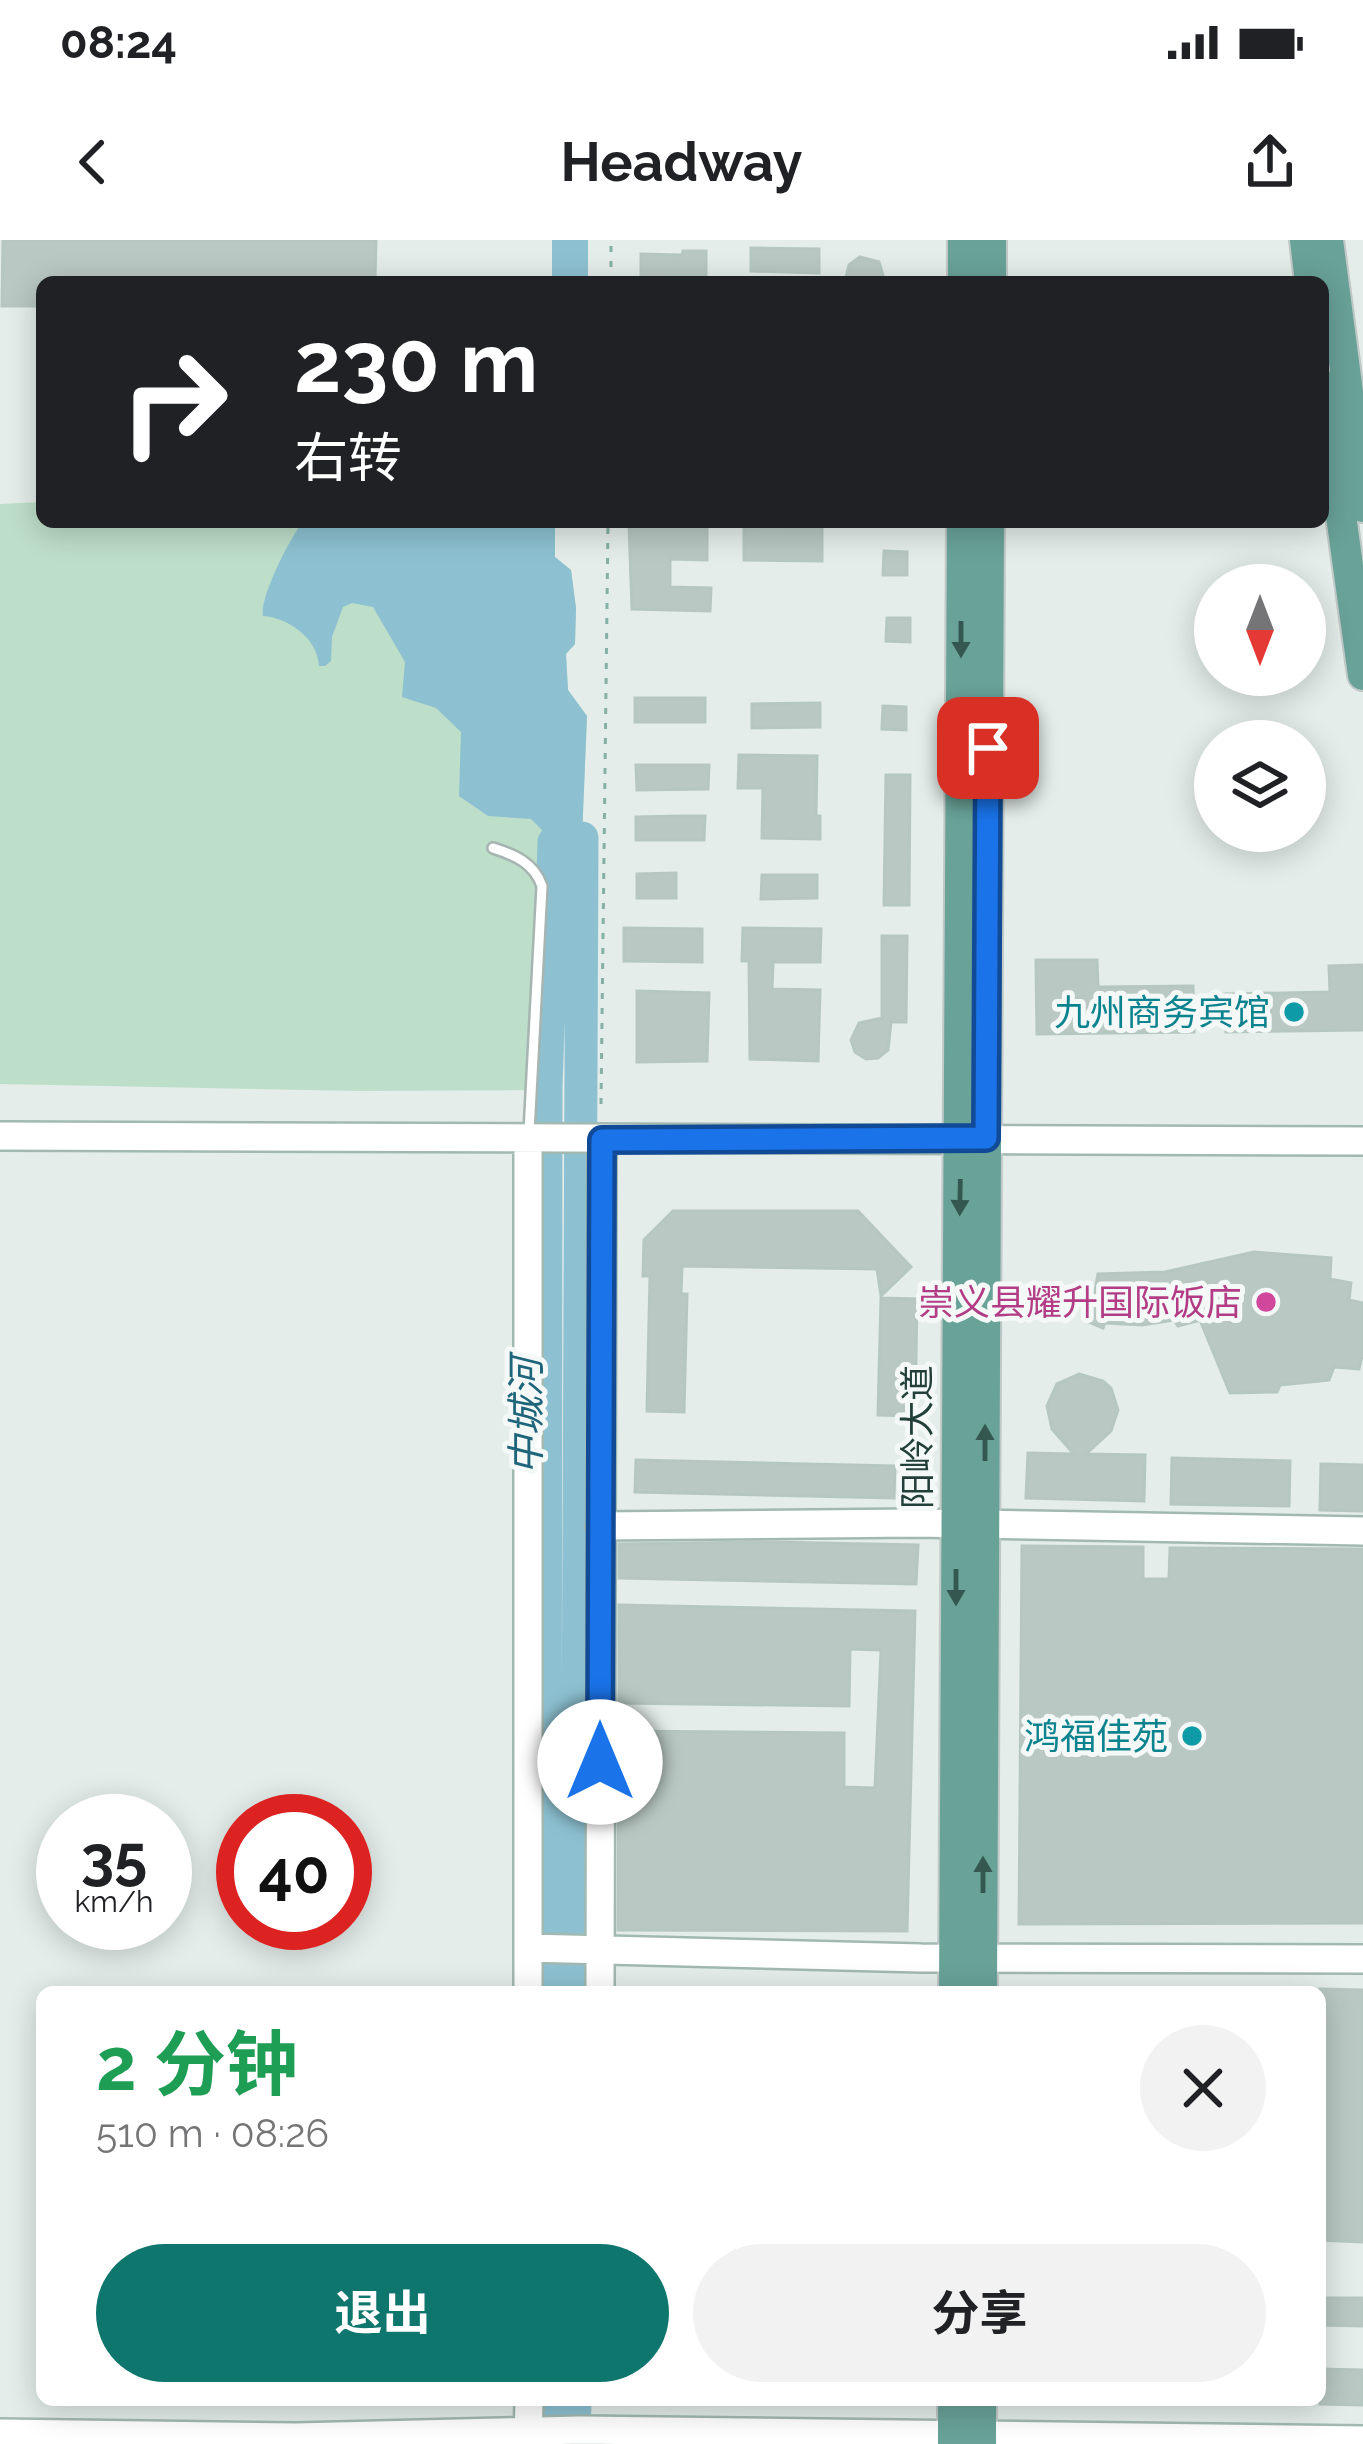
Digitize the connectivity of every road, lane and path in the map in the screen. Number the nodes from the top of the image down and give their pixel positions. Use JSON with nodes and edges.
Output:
{"nodes":[{"id":1,"x":611,"y":240,"type":"edge"},
{"id":2,"x":963,"y":240,"type":"edge"},
{"id":3,"x":991,"y":240,"type":"edge"},
{"id":4,"x":1305,"y":240,"type":"edge"},
{"id":5,"x":1328,"y":240,"type":"edge"},
{"id":6,"x":610,"y":276,"type":"edge"},
{"id":7,"x":963,"y":276,"type":"edge"},
{"id":8,"x":991,"y":276,"type":"edge"},
{"id":9,"x":1309,"y":276,"type":"edge"},
{"id":10,"x":1329,"y":429,"type":"edge"},
{"id":11,"x":1363,"y":507,"type":"edge"},
{"id":12,"x":608,"y":528,"type":"edge"},
{"id":13,"x":962,"y":528,"type":"edge"},
{"id":14,"x":989,"y":528,"type":"edge"},
{"id":15,"x":1363,"y":675,"type":"edge"},
{"id":16,"x":493,"y":848,"type":"dead end"},
{"id":17,"x":601,"y":1104,"type":"dead end"},
{"id":18,"x":0,"y":1136,"type":"edge"},
{"id":19,"x":973,"y":1138,"type":"junction"},
{"id":20,"x":536,"y":1140,"type":"junction"},
{"id":21,"x":595,"y":1140,"type":"junction"},
{"id":22,"x":1363,"y":1142,"type":"edge"},
{"id":23,"x":971,"y":1524,"type":"junction"},
{"id":24,"x":600,"y":1526,"type":"junction"},
{"id":25,"x":1363,"y":1531,"type":"edge"},
{"id":26,"x":535,"y":1949,"type":"junction"},
{"id":27,"x":591,"y":1950,"type":"junction"},
{"id":28,"x":968,"y":1959,"type":"junction"},
{"id":29,"x":1363,"y":1959,"type":"edge"},
{"id":30,"x":529,"y":1986,"type":"edge"},
{"id":31,"x":599,"y":1986,"type":"edge"},
{"id":32,"x":957,"y":1986,"type":"edge"},
{"id":33,"x":979,"y":1986,"type":"edge"},
{"id":34,"x":954,"y":2406,"type":"edge"},
{"id":35,"x":979,"y":2406,"type":"edge"},
{"id":36,"x":0,"y":2433,"type":"edge"},
{"id":37,"x":532,"y":2435,"type":"edge"},
{"id":38,"x":587,"y":2435,"type":"edge"},
{"id":39,"x":967,"y":2439,"type":"edge"},
{"id":40,"x":1363,"y":2440,"type":"edge"}],
"edges":[{"from":1,"to":6,"type":"path"},
{"from":2,"to":7,"type":"main road"},
{"from":3,"to":8,"type":"main road"},
{"from":4,"to":9,"type":"main road"},
{"from":5,"to":11,"type":"main road"},
{"from":10,"to":15,"type":"main road"},
{"from":12,"to":17,"type":"path"},
{"from":13,"to":19,"type":"main road","name":"阳岭大道","one_way":true},
{"from":14,"to":19,"type":"main road","name":"阳岭大道"},
{"from":16,"to":20,"type":"lane"},
{"from":18,"to":20,"type":"street"},
{"from":19,"to":21,"type":"street"},
{"from":19,"to":22,"type":"street"},
{"from":19,"to":23,"type":"main road","name":"阳岭大道"},
{"from":20,"to":21,"type":"street"},
{"from":20,"to":26,"type":"street"},
{"from":21,"to":24,"type":"street"},
{"from":23,"to":24,"type":"street"},
{"from":23,"to":25,"type":"street"},
{"from":23,"to":28,"type":"main road","name":"阳岭大道"},
{"from":24,"to":27,"type":"street"},
{"from":26,"to":27,"type":"street"},
{"from":26,"to":30,"type":"street"},
{"from":27,"to":28,"type":"street"},
{"from":27,"to":31,"type":"street"},
{"from":28,"to":29,"type":"street"},
{"from":28,"to":32,"type":"main road","name":"阳岭大道"},
{"from":28,"to":33,"type":"main road","name":"阳岭大道"},
{"from":34,"to":39,"type":"main road"},
{"from":35,"to":39,"type":"main road"},
{"from":36,"to":37,"type":"street"},
{"from":37,"to":38,"type":"street"},
{"from":38,"to":39,"type":"street"},
{"from":39,"to":40,"type":"street"}]}
